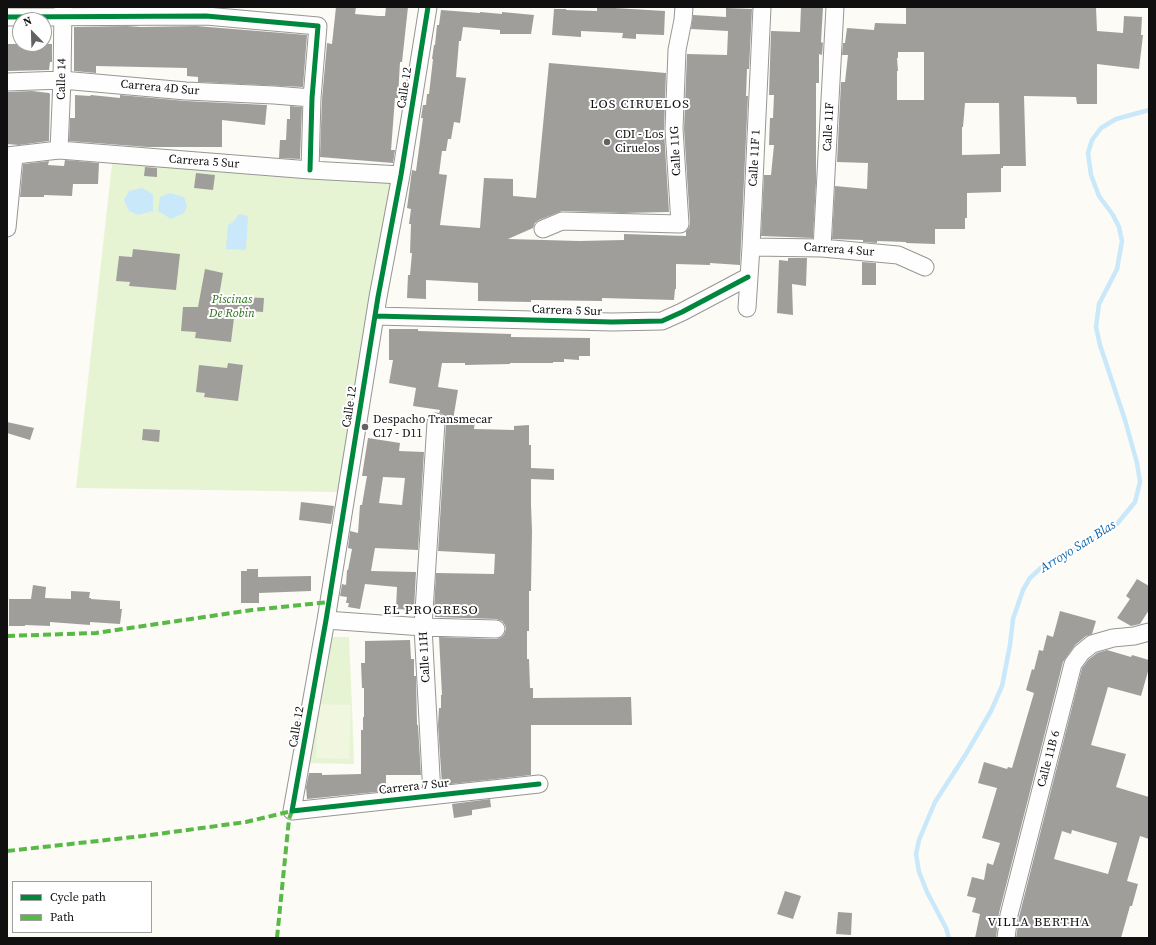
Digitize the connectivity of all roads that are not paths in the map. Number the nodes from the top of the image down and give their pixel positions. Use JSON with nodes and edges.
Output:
{"nodes":[{"id":1,"x":428,"y":7,"type":"edge"},
{"id":2,"x":684,"y":7,"type":"edge"},
{"id":3,"x":762,"y":7,"type":"edge"},
{"id":4,"x":835,"y":7,"type":"edge"},
{"id":5,"x":63,"y":12,"type":"edge"},
{"id":6,"x":151,"y":12,"type":"edge"},
{"id":7,"x":7,"y":17,"type":"edge"},
{"id":8,"x":62,"y":80,"type":"junction"},
{"id":9,"x":7,"y":82,"type":"edge"},
{"id":10,"x":312,"y":98,"type":"junction"},
{"id":11,"x":59,"y":150,"type":"junction"},
{"id":12,"x":10,"y":156,"type":"edge"},
{"id":13,"x":310,"y":170,"type":"junction"},
{"id":14,"x":401,"y":175,"type":"junction"},
{"id":15,"x":7,"y":228,"type":"edge"},
{"id":16,"x":543,"y":230,"type":"dead end"},
{"id":17,"x":751,"y":247,"type":"junction"},
{"id":18,"x":822,"y":248,"type":"junction"},
{"id":19,"x":925,"y":267,"type":"dead end"},
{"id":20,"x":748,"y":276,"type":"junction"},
{"id":21,"x":746,"y":308,"type":"dead end"},
{"id":22,"x":375,"y":316,"type":"junction"},
{"id":23,"x":436,"y":422,"type":"dead end"},
{"id":24,"x":326,"y":620,"type":"junction"},
{"id":25,"x":423,"y":627,"type":"junction"},
{"id":26,"x":496,"y":629,"type":"dead end"},
{"id":27,"x":1149,"y":632,"type":"edge"},
{"id":28,"x":539,"y":784,"type":"dead end"},
{"id":29,"x":432,"y":795,"type":"junction"},
{"id":30,"x":292,"y":811,"type":"joint"},
{"id":31,"x":1006,"y":938,"type":"edge"}],
"edges":[{"from":1,"to":14,"type":"street","name":"Calle 12"},
{"from":2,"to":16,"type":"street","name":"Calle 11G"},
{"from":3,"to":17,"type":"street","name":"Calle 11F 1"},
{"from":4,"to":18,"type":"street","name":"Calle 11F"},
{"from":5,"to":6,"type":"street"},
{"from":5,"to":7,"type":"street"},
{"from":5,"to":8,"type":"street","name":"Calle 14"},
{"from":6,"to":10,"type":"street"},
{"from":8,"to":9,"type":"street","name":"Carrera 4D Sur"},
{"from":8,"to":10,"type":"street","name":"Carrera 4D Sur"},
{"from":8,"to":11,"type":"street","name":"Calle 14"},
{"from":10,"to":13,"type":"street"},
{"from":11,"to":12,"type":"street","name":"Carrera 5 Sur"},
{"from":11,"to":13,"type":"street","name":"Carrera 5 Sur"},
{"from":12,"to":15,"type":"street"},
{"from":13,"to":14,"type":"street","name":"Carrera 5 Sur"},
{"from":14,"to":22,"type":"street","name":"Calle 12"},
{"from":17,"to":18,"type":"street","name":"Carrera 4 Sur"},
{"from":17,"to":20,"type":"street","name":"Calle 11F 1"},
{"from":18,"to":19,"type":"street","name":"Carrera 4 Sur"},
{"from":20,"to":21,"type":"street","name":"Calle 11F 1"},
{"from":20,"to":22,"type":"street","name":"Carrera 5 Sur"},
{"from":22,"to":24,"type":"street","name":"Calle 12"},
{"from":23,"to":25,"type":"street","name":"Calle 11H"},
{"from":24,"to":25,"type":"street"},
{"from":24,"to":30,"type":"street","name":"Calle 12"},
{"from":25,"to":26,"type":"street"},
{"from":25,"to":29,"type":"street","name":"Calle 11H"},
{"from":27,"to":31,"type":"street","name":"Calle 11B 6"},
{"from":28,"to":29,"type":"street","name":"Carrera 7 Sur"},
{"from":29,"to":30,"type":"street","name":"Carrera 7 Sur"}]}
